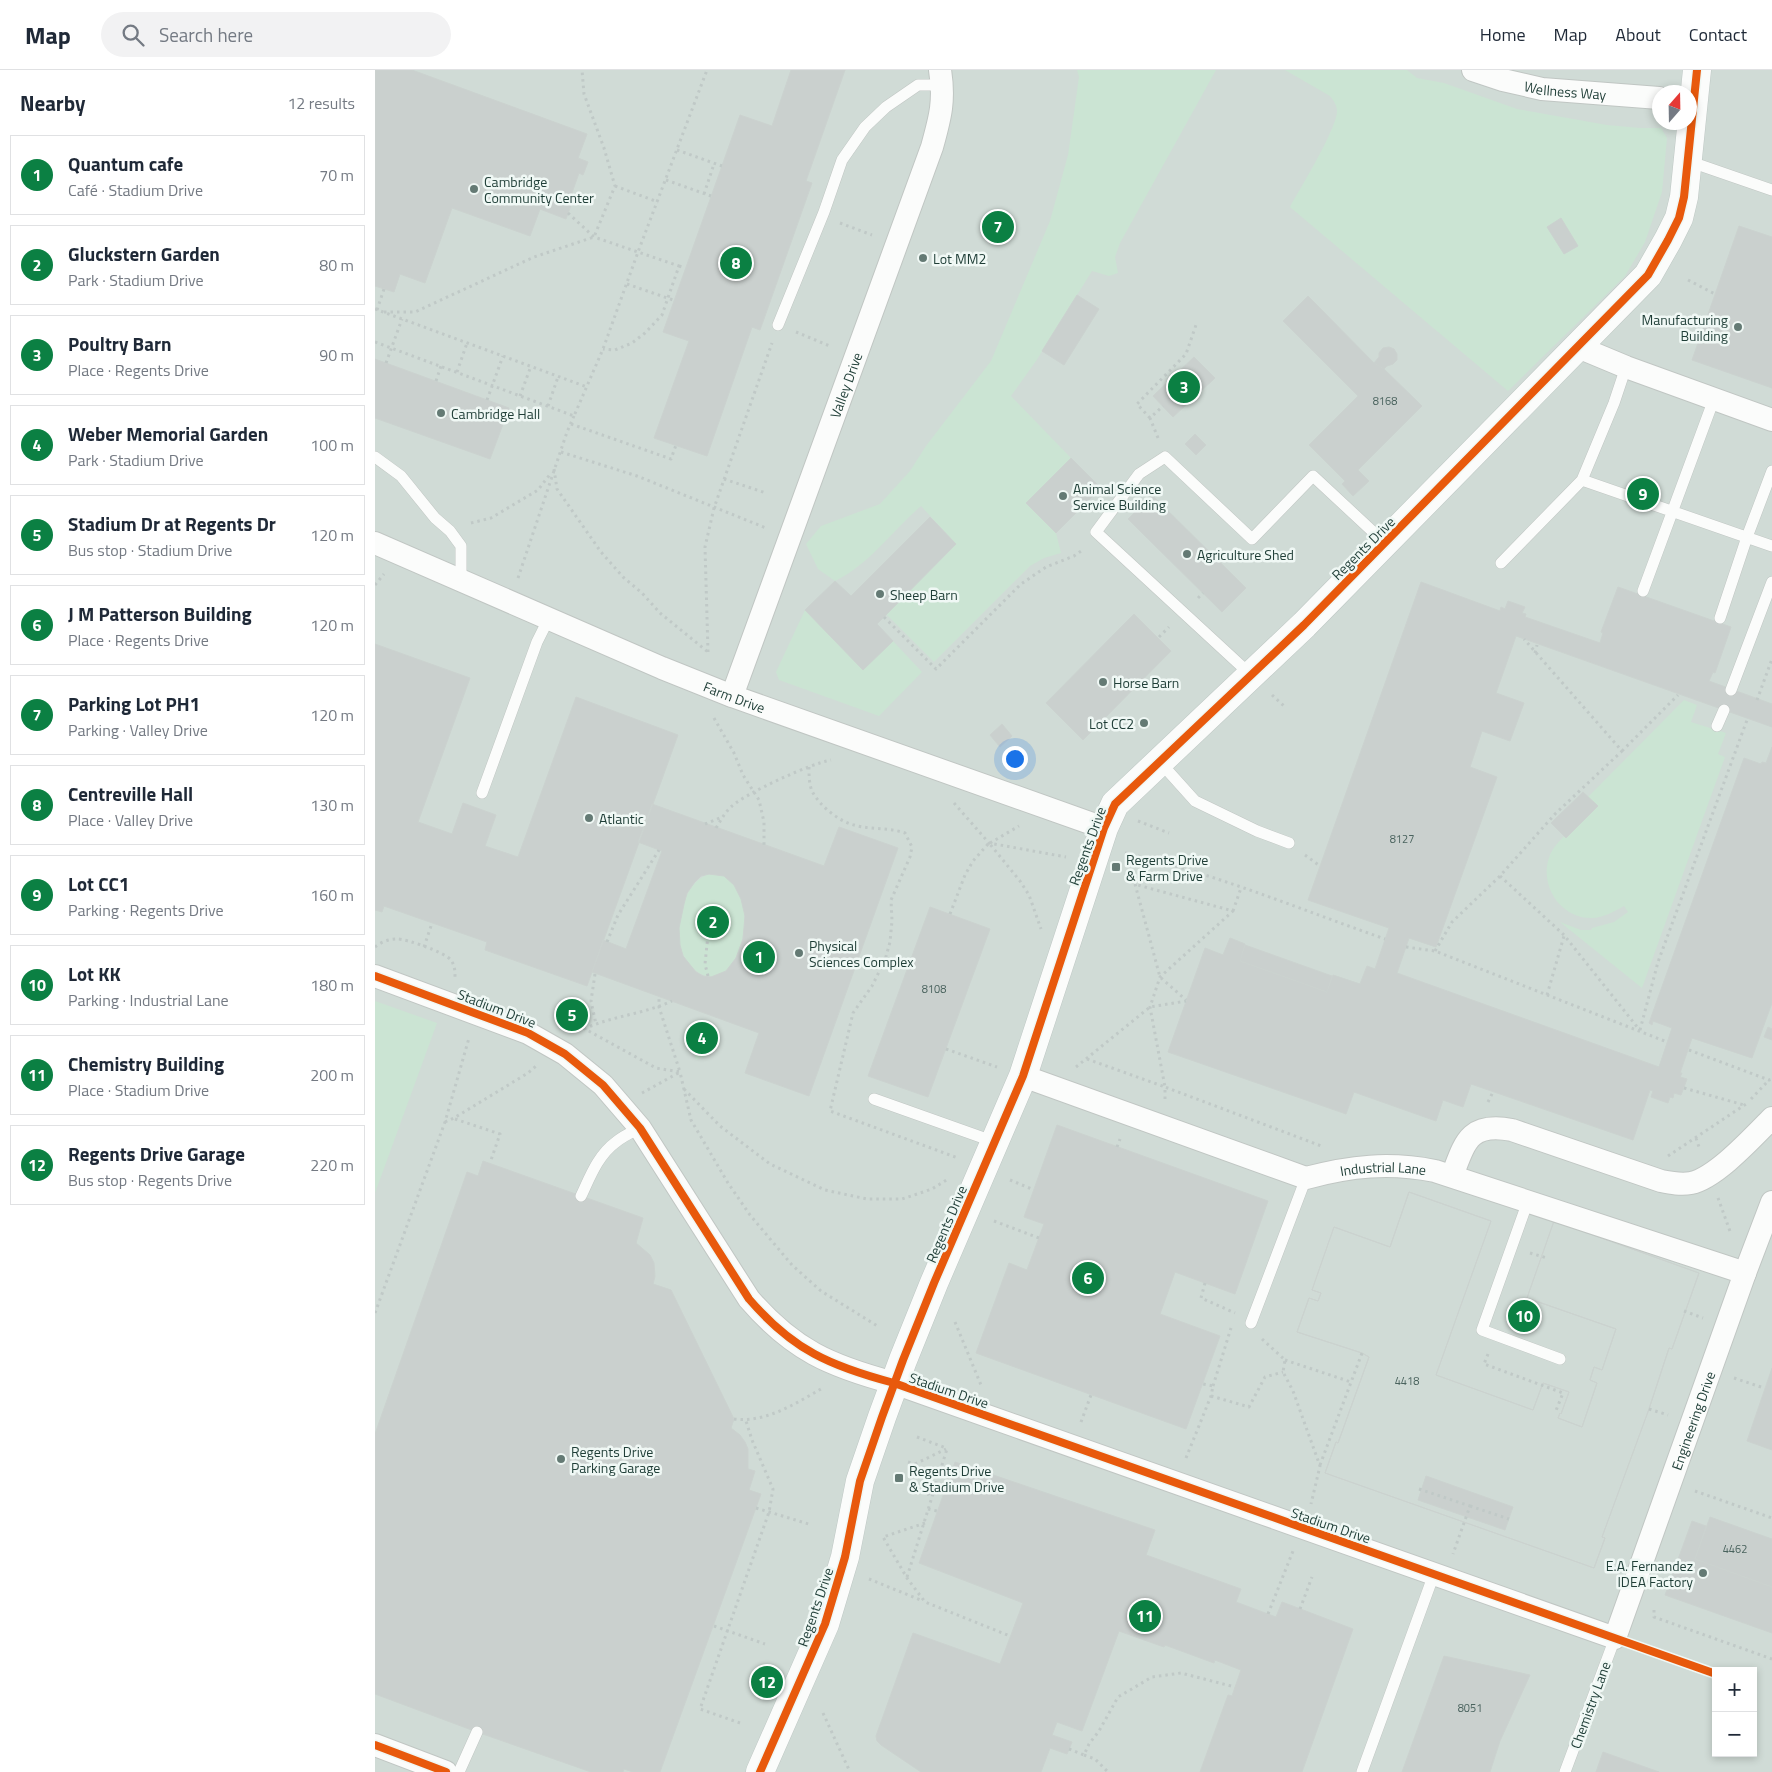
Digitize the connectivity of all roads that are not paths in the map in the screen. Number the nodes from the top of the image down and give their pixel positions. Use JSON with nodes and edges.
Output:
{"nodes":[{"id":1,"x":1473,"y":70,"type":"edge"},
{"id":2,"x":1697,"y":70,"type":"edge"},
{"id":3,"x":942,"y":77,"type":"edge"},
{"id":4,"x":1694,"y":85,"type":"edge"},
{"id":5,"x":1652,"y":97,"type":"edge"},
{"id":6,"x":1690,"y":130,"type":"edge"},
{"id":7,"x":1688,"y":161,"type":"junction"},
{"id":8,"x":1772,"y":190,"type":"edge"},
{"id":9,"x":778,"y":325,"type":"road end"},
{"id":10,"x":1578,"y":347,"type":"junction"},
{"id":11,"x":1626,"y":367,"type":"junction"},
{"id":12,"x":1714,"y":399,"type":"junction"},
{"id":13,"x":1772,"y":420,"type":"edge"},
{"id":14,"x":375,"y":457,"type":"edge"},
{"id":15,"x":1772,"y":471,"type":"edge"},
{"id":16,"x":1582,"y":480,"type":"junction"},
{"id":17,"x":1673,"y":511,"type":"junction"},
{"id":18,"x":1747,"y":537,"type":"junction"},
{"id":19,"x":375,"y":543,"type":"edge"},
{"id":20,"x":1385,"y":543,"type":"junction"},
{"id":21,"x":1772,"y":546,"type":"edge"},
{"id":22,"x":1501,"y":562,"type":"dead end"},
{"id":23,"x":461,"y":580,"type":"junction"},
{"id":24,"x":1772,"y":582,"type":"edge"},
{"id":25,"x":1643,"y":590,"type":"dead end"},
{"id":26,"x":549,"y":618,"type":"junction"},
{"id":27,"x":1720,"y":618,"type":"dead end"},
{"id":28,"x":1251,"y":675,"type":"junction"},
{"id":29,"x":1731,"y":690,"type":"dead end"},
{"id":30,"x":732,"y":696,"type":"junction"},
{"id":31,"x":1724,"y":710,"type":"dead end"},
{"id":32,"x":1717,"y":726,"type":"dead end"},
{"id":33,"x":1160,"y":762,"type":"junction"},
{"id":34,"x":482,"y":794,"type":"dead end"},
{"id":35,"x":1104,"y":828,"type":"junction"},
{"id":36,"x":1289,"y":843,"type":"dead end"},
{"id":37,"x":375,"y":976,"type":"edge"},
{"id":38,"x":1011,"y":1072,"type":"junction"},
{"id":39,"x":874,"y":1099,"type":"dead end"},
{"id":40,"x":1772,"y":1118,"type":"edge"},
{"id":41,"x":640,"y":1128,"type":"junction"},
{"id":42,"x":995,"y":1142,"type":"junction"},
{"id":43,"x":1452,"y":1176,"type":"junction"},
{"id":44,"x":1306,"y":1178,"type":"junction"},
{"id":45,"x":581,"y":1196,"type":"dead end"},
{"id":46,"x":1528,"y":1201,"type":"junction"},
{"id":47,"x":1772,"y":1202,"type":"edge"},
{"id":48,"x":1745,"y":1273,"type":"junction"},
{"id":49,"x":1251,"y":1323,"type":"road end"},
{"id":50,"x":1560,"y":1359,"type":"dead end"},
{"id":51,"x":894,"y":1384,"type":"junction"},
{"id":52,"x":1433,"y":1574,"type":"junction"},
{"id":53,"x":1615,"y":1638,"type":"junction"},
{"id":54,"x":477,"y":1732,"type":"dead end"},
{"id":55,"x":375,"y":1744,"type":"edge"},
{"id":56,"x":446,"y":1772,"type":"edge"},
{"id":57,"x":459,"y":1772,"type":"edge"},
{"id":58,"x":760,"y":1772,"type":"edge"},
{"id":59,"x":1362,"y":1772,"type":"edge"},
{"id":60,"x":1565,"y":1772,"type":"edge"}],
"edges":[{"from":1,"to":5,"type":"street","name":"Wellness Way"},
{"from":2,"to":4,"type":"street","name":"Regents Drive"},
{"from":3,"to":9,"type":"lane"},
{"from":3,"to":30,"type":"street","name":"Valley Drive"},
{"from":6,"to":7,"type":"street","name":"Regents Drive"},
{"from":7,"to":8,"type":"lane"},
{"from":7,"to":10,"type":"street","name":"Regents Drive"},
{"from":10,"to":11,"type":"street"},
{"from":10,"to":20,"type":"street","name":"Regents Drive"},
{"from":11,"to":12,"type":"street"},
{"from":11,"to":16,"type":"lane"},
{"from":12,"to":13,"type":"street"},
{"from":12,"to":17,"type":"lane"},
{"from":14,"to":23,"type":"lane"},
{"from":15,"to":18,"type":"lane"},
{"from":16,"to":17,"type":"lane"},
{"from":16,"to":22,"type":"lane"},
{"from":17,"to":18,"type":"lane"},
{"from":17,"to":25,"type":"lane"},
{"from":18,"to":21,"type":"lane"},
{"from":18,"to":27,"type":"lane"},
{"from":19,"to":23,"type":"street","name":"Farm Drive"},
{"from":20,"to":28,"type":"street","name":"Regents Drive"},
{"from":20,"to":28,"type":"lane"},
{"from":23,"to":26,"type":"street","name":"Farm Drive"},
{"from":24,"to":29,"type":"lane"},
{"from":26,"to":30,"type":"street","name":"Farm Drive"},
{"from":26,"to":34,"type":"lane"},
{"from":28,"to":33,"type":"street","name":"Regents Drive"},
{"from":30,"to":35,"type":"street","name":"Farm Drive"},
{"from":31,"to":32,"type":"lane"},
{"from":33,"to":35,"type":"street","name":"Regents Drive"},
{"from":33,"to":36,"type":"lane"},
{"from":35,"to":38,"type":"street","name":"Regents Drive"},
{"from":37,"to":41,"type":"street","name":"Stadium Drive"},
{"from":38,"to":42,"type":"street","name":"Regents Drive"},
{"from":38,"to":44,"type":"street"},
{"from":39,"to":42,"type":"lane"},
{"from":40,"to":43,"type":"street"},
{"from":41,"to":45,"type":"lane"},
{"from":41,"to":51,"type":"street","name":"Stadium Drive"},
{"from":42,"to":51,"type":"street","name":"Regents Drive"},
{"from":43,"to":44,"type":"street","name":"Industrial Lane"},
{"from":43,"to":46,"type":"street","name":"Industrial Lane"},
{"from":44,"to":49,"type":"lane"},
{"from":46,"to":48,"type":"street","name":"Industrial Lane"},
{"from":46,"to":50,"type":"lane"},
{"from":47,"to":48,"type":"street","name":"Engineering Drive"},
{"from":48,"to":53,"type":"street","name":"Engineering Drive"},
{"from":51,"to":52,"type":"street","name":"Stadium Drive"},
{"from":51,"to":58,"type":"street","name":"Regents Drive"},
{"from":52,"to":53,"type":"street","name":"Stadium Drive"},
{"from":52,"to":59,"type":"lane"},
{"from":53,"to":60,"type":"lane","name":"Chemistry Lane"},
{"from":54,"to":57,"type":"lane"},
{"from":55,"to":56,"type":"street"}]}
